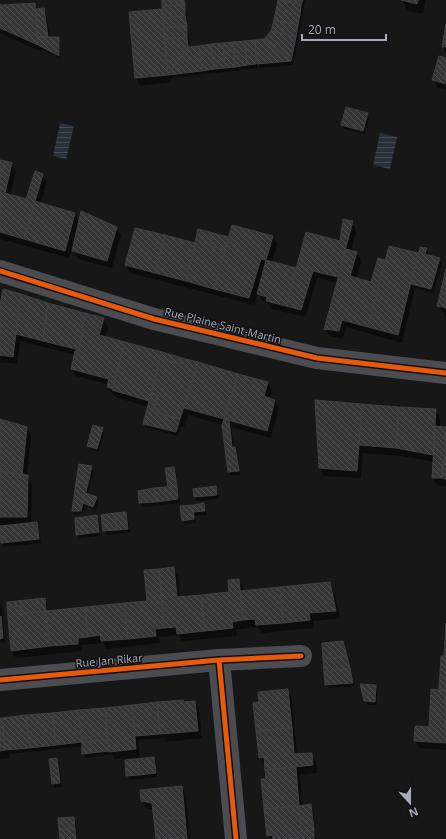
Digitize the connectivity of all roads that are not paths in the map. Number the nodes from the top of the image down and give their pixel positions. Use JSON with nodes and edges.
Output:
{"nodes":[{"id":1,"x":0,"y":271,"type":"edge"},
{"id":2,"x":446,"y":373,"type":"edge"},
{"id":3,"x":301,"y":656,"type":"dead end"},
{"id":4,"x":219,"y":660,"type":"junction"},
{"id":5,"x":0,"y":680,"type":"edge"},
{"id":6,"x":236,"y":839,"type":"edge"}],
"edges":[{"from":1,"to":2,"type":"street","name":"Rue Plaine Saint-Martin"},
{"from":3,"to":4,"type":"street","name":"Rue Jan Rikar"},
{"from":4,"to":5,"type":"street","name":"Rue Jan Rikar"},
{"from":4,"to":6,"type":"street"}]}
